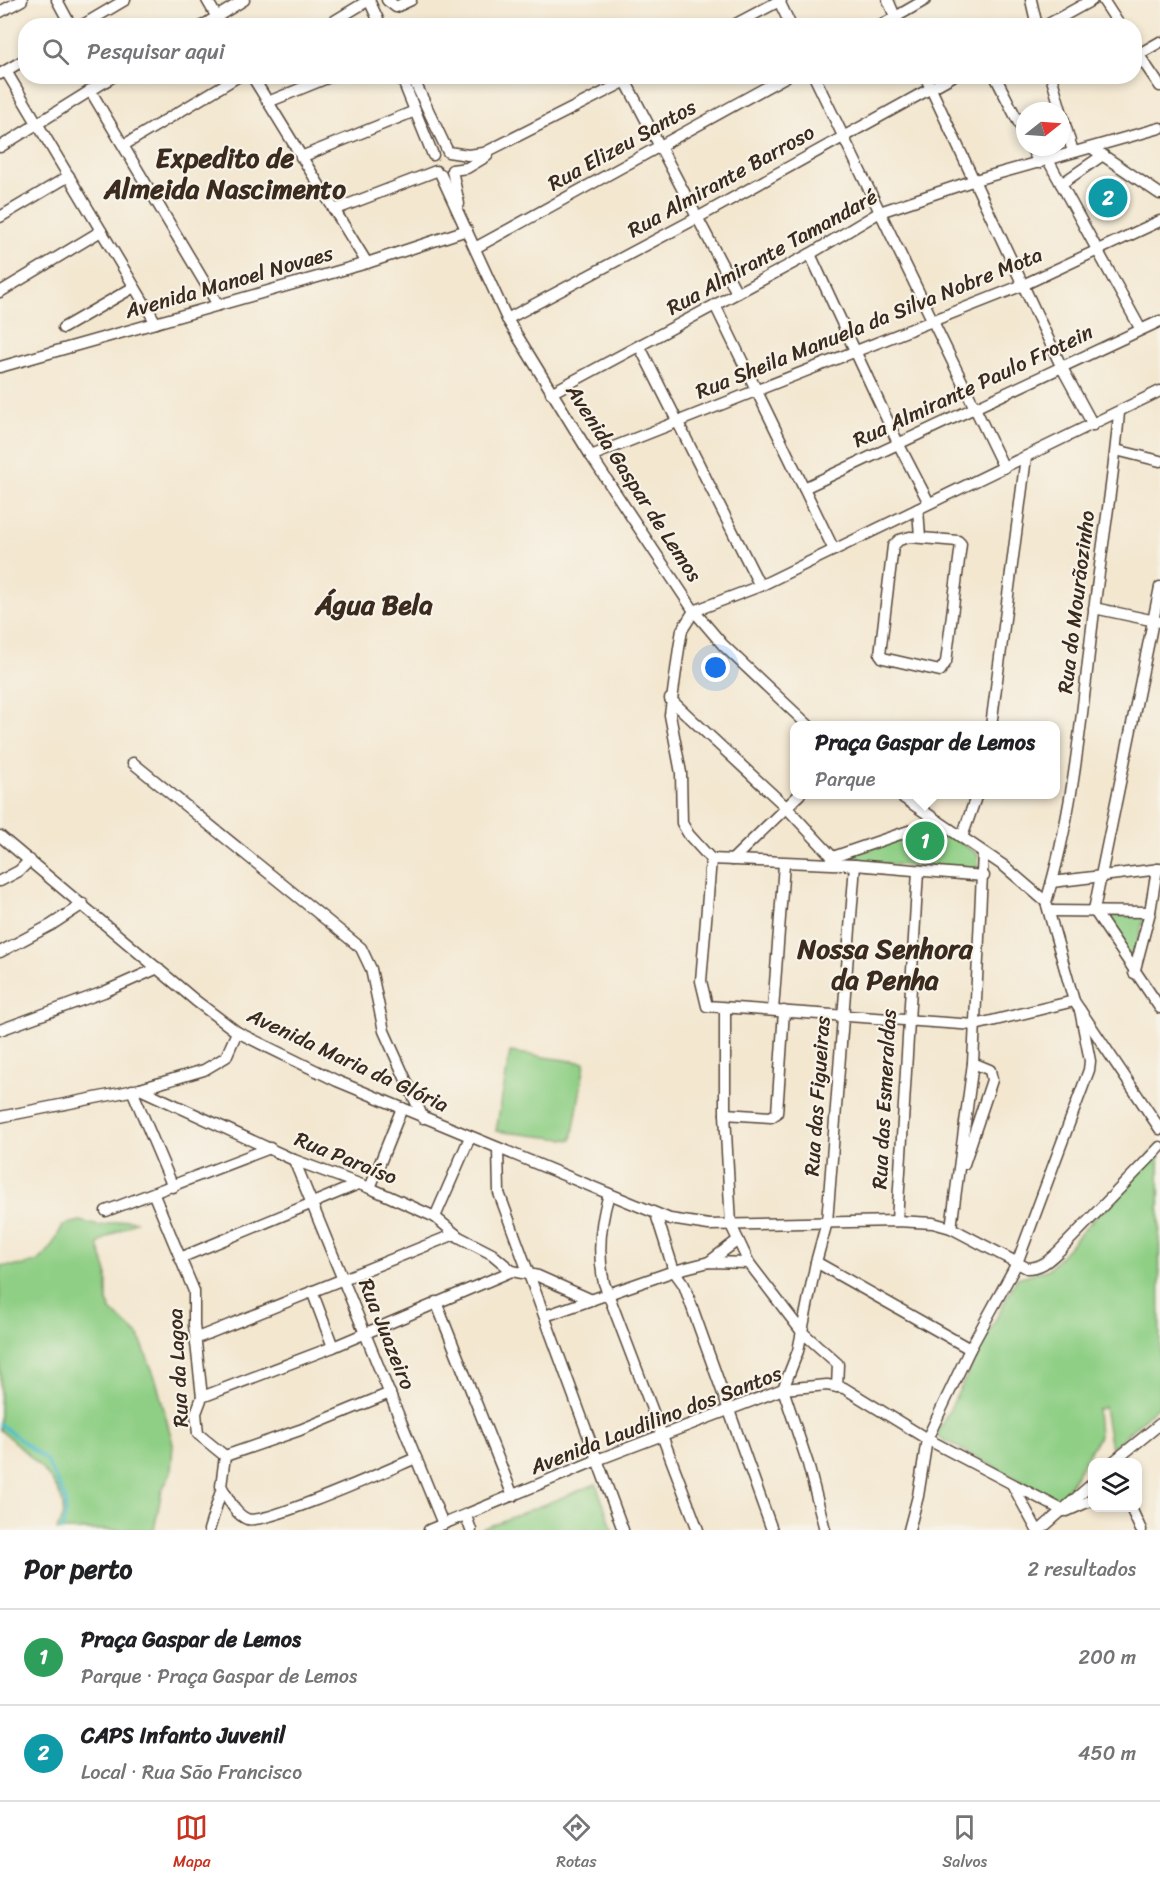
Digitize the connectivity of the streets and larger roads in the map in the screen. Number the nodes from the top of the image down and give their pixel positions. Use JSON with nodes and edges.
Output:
{"nodes":[{"id":1,"x":22,"y":0,"type":"edge"},
{"id":2,"x":57,"y":0,"type":"edge"},
{"id":3,"x":125,"y":0,"type":"edge"},
{"id":4,"x":207,"y":0,"type":"edge"},
{"id":5,"x":244,"y":0,"type":"edge"},
{"id":6,"x":369,"y":0,"type":"edge"},
{"id":7,"x":387,"y":0,"type":"edge"},
{"id":8,"x":411,"y":0,"type":"edge"},
{"id":9,"x":780,"y":0,"type":"edge"},
{"id":10,"x":888,"y":0,"type":"edge"},
{"id":11,"x":925,"y":0,"type":"edge"},
{"id":12,"x":1031,"y":0,"type":"edge"},
{"id":13,"x":1092,"y":0,"type":"edge"},
{"id":14,"x":1103,"y":0,"type":"edge"},
{"id":15,"x":0,"y":12,"type":"edge"},
{"id":16,"x":67,"y":18,"type":"edge"},
{"id":17,"x":95,"y":18,"type":"edge"},
{"id":18,"x":218,"y":18,"type":"edge"},
{"id":19,"x":223,"y":18,"type":"edge"},
{"id":20,"x":339,"y":18,"type":"edge"},
{"id":21,"x":377,"y":18,"type":"edge"},
{"id":22,"x":747,"y":18,"type":"edge"},
{"id":23,"x":788,"y":18,"type":"edge"},
{"id":24,"x":896,"y":18,"type":"edge"},
{"id":25,"x":901,"y":18,"type":"edge"},
{"id":26,"x":1035,"y":18,"type":"edge"},
{"id":27,"x":1060,"y":18,"type":"edge"},
{"id":28,"x":1115,"y":18,"type":"edge"},
{"id":29,"x":1160,"y":42,"type":"edge"},
{"id":30,"x":1142,"y":49,"type":"edge"},
{"id":31,"x":1142,"y":59,"type":"edge"},
{"id":32,"x":18,"y":64,"type":"edge"},
{"id":33,"x":3,"y":72,"type":"edge"},
{"id":34,"x":100,"y":84,"type":"edge"},
{"id":35,"x":226,"y":84,"type":"edge"},
{"id":36,"x":257,"y":84,"type":"edge"},
{"id":37,"x":312,"y":84,"type":"edge"},
{"id":38,"x":404,"y":84,"type":"edge"},
{"id":39,"x":416,"y":84,"type":"edge"},
{"id":40,"x":621,"y":84,"type":"edge"},
{"id":41,"x":633,"y":84,"type":"edge"},
{"id":42,"x":773,"y":84,"type":"edge"},
{"id":43,"x":818,"y":84,"type":"edge"},
{"id":44,"x":929,"y":84,"type":"edge"},
{"id":45,"x":940,"y":84,"type":"edge"},
{"id":46,"x":999,"y":84,"type":"edge"},
{"id":47,"x":1053,"y":84,"type":"edge"},
{"id":48,"x":1160,"y":86,"type":"edge"},
{"id":49,"x":932,"y":89,"type":"junction"},
{"id":50,"x":90,"y":90,"type":"junction"},
{"id":51,"x":268,"y":102,"type":"junction"},
{"id":52,"x":415,"y":111,"type":"junction"},
{"id":53,"x":1016,"y":117,"type":"edge"},
{"id":54,"x":38,"y":124,"type":"junction"},
{"id":55,"x":1160,"y":128,"type":"edge"},
{"id":56,"x":842,"y":136,"type":"junction"},
{"id":57,"x":510,"y":141,"type":"junction"},
{"id":58,"x":124,"y":145,"type":"junction"},
{"id":59,"x":0,"y":147,"type":"edge"},
{"id":60,"x":659,"y":147,"type":"junction"},
{"id":61,"x":1092,"y":148,"type":"junction"},
{"id":62,"x":448,"y":152,"type":"junction"},
{"id":63,"x":1073,"y":152,"type":"junction"},
{"id":64,"x":433,"y":154,"type":"junction"},
{"id":65,"x":1103,"y":155,"type":"junction"},
{"id":66,"x":1039,"y":156,"type":"edge"},
{"id":67,"x":301,"y":157,"type":"junction"},
{"id":68,"x":1043,"y":161,"type":"junction"},
{"id":69,"x":443,"y":172,"type":"junction"},
{"id":70,"x":69,"y":176,"type":"junction"},
{"id":71,"x":975,"y":180,"type":"junction"},
{"id":72,"x":1061,"y":184,"type":"junction"},
{"id":73,"x":1160,"y":194,"type":"edge"},
{"id":74,"x":334,"y":210,"type":"junction"},
{"id":75,"x":880,"y":212,"type":"junction"},
{"id":76,"x":0,"y":217,"type":"edge"},
{"id":77,"x":697,"y":218,"type":"junction"},
{"id":78,"x":1160,"y":221,"type":"edge"},
{"id":79,"x":465,"y":226,"type":"junction"},
{"id":80,"x":101,"y":231,"type":"junction"},
{"id":81,"x":475,"y":249,"type":"junction"},
{"id":82,"x":1098,"y":249,"type":"junction"},
{"id":83,"x":810,"y":254,"type":"junction"},
{"id":84,"x":367,"y":262,"type":"junction"},
{"id":85,"x":1023,"y":285,"type":"junction"},
{"id":86,"x":134,"y":287,"type":"junction"},
{"id":87,"x":0,"y":292,"type":"edge"},
{"id":88,"x":737,"y":293,"type":"junction"},
{"id":89,"x":218,"y":305,"type":"junction"},
{"id":90,"x":715,"y":305,"type":"junction"},
{"id":91,"x":932,"y":318,"type":"junction"},
{"id":92,"x":507,"y":319,"type":"junction"},
{"id":93,"x":1160,"y":321,"type":"edge"},
{"id":94,"x":156,"y":323,"type":"junction"},
{"id":95,"x":63,"y":328,"type":"dead end"},
{"id":96,"x":1140,"y":328,"type":"junction"},
{"id":97,"x":640,"y":347,"type":"junction"},
{"id":98,"x":855,"y":351,"type":"junction"},
{"id":99,"x":1061,"y":366,"type":"junction"},
{"id":100,"x":0,"y":367,"type":"edge"},
{"id":101,"x":755,"y":390,"type":"junction"},
{"id":102,"x":1160,"y":391,"type":"edge"},
{"id":103,"x":551,"y":393,"type":"junction"},
{"id":104,"x":973,"y":408,"type":"junction"},
{"id":105,"x":1119,"y":412,"type":"junction"},
{"id":106,"x":675,"y":421,"type":"junction"},
{"id":107,"x":1093,"y":425,"type":"junction"},
{"id":108,"x":898,"y":443,"type":"junction"},
{"id":109,"x":1116,"y":450,"type":"junction"},
{"id":110,"x":591,"y":456,"type":"junction"},
{"id":111,"x":1026,"y":457,"type":"junction"},
{"id":112,"x":1160,"y":461,"type":"edge"},
{"id":113,"x":1004,"y":468,"type":"junction"},
{"id":114,"x":804,"y":488,"type":"junction"},
{"id":115,"x":929,"y":502,"type":"junction"},
{"id":116,"x":918,"y":509,"type":"junction"},
{"id":117,"x":920,"y":537,"type":"junction"},
{"id":118,"x":834,"y":550,"type":"junction"},
{"id":119,"x":760,"y":586,"type":"junction"},
{"id":120,"x":1160,"y":587,"type":"edge"},
{"id":121,"x":1094,"y":608,"type":"junction"},
{"id":122,"x":694,"y":611,"type":"junction"},
{"id":123,"x":1156,"y":620,"type":"edge"},
{"id":124,"x":670,"y":699,"type":"junction"},
{"id":125,"x":805,"y":721,"type":"edge"},
{"id":126,"x":992,"y":721,"type":"edge"},
{"id":127,"x":133,"y":763,"type":"dead end"},
{"id":128,"x":795,"y":799,"type":"edge"},
{"id":129,"x":904,"y":799,"type":"edge"},
{"id":130,"x":976,"y":799,"type":"edge"},
{"id":131,"x":786,"y":807,"type":"junction"},
{"id":132,"x":938,"y":821,"type":"junction"},
{"id":133,"x":0,"y":836,"type":"edge"},
{"id":134,"x":962,"y":837,"type":"junction"},
{"id":135,"x":983,"y":853,"type":"junction"},
{"id":136,"x":711,"y":859,"type":"junction"},
{"id":137,"x":732,"y":860,"type":"junction"},
{"id":138,"x":30,"y":861,"type":"junction"},
{"id":139,"x":837,"y":861,"type":"junction"},
{"id":140,"x":784,"y":864,"type":"junction"},
{"id":141,"x":855,"y":865,"type":"junction"},
{"id":142,"x":1158,"y":869,"type":"edge"},
{"id":143,"x":918,"y":871,"type":"junction"},
{"id":144,"x":984,"y":876,"type":"junction"},
{"id":145,"x":1100,"y":877,"type":"junction"},
{"id":146,"x":0,"y":880,"type":"edge"},
{"id":147,"x":1052,"y":882,"type":"junction"},
{"id":148,"x":83,"y":904,"type":"junction"},
{"id":149,"x":1048,"y":907,"type":"junction"},
{"id":150,"x":1094,"y":910,"type":"junction"},
{"id":151,"x":1150,"y":912,"type":"junction"},
{"id":152,"x":0,"y":952,"type":"edge"},
{"id":153,"x":158,"y":968,"type":"junction"},
{"id":154,"x":1134,"y":973,"type":"junction"},
{"id":155,"x":1077,"y":1006,"type":"junction"},
{"id":156,"x":1160,"y":1008,"type":"edge"},
{"id":157,"x":725,"y":1009,"type":"junction"},
{"id":158,"x":778,"y":1011,"type":"junction"},
{"id":159,"x":843,"y":1014,"type":"junction"},
{"id":160,"x":908,"y":1020,"type":"junction"},
{"id":161,"x":975,"y":1025,"type":"junction"},
{"id":162,"x":0,"y":1030,"type":"edge"},
{"id":163,"x":237,"y":1032,"type":"junction"},
{"id":164,"x":973,"y":1063,"type":"junction"},
{"id":165,"x":136,"y":1090,"type":"junction"},
{"id":166,"x":402,"y":1108,"type":"junction"},
{"id":167,"x":725,"y":1114,"type":"junction"},
{"id":168,"x":0,"y":1117,"type":"edge"},
{"id":169,"x":423,"y":1118,"type":"junction"},
{"id":170,"x":1160,"y":1129,"type":"edge"},
{"id":171,"x":470,"y":1137,"type":"junction"},
{"id":172,"x":1160,"y":1147,"type":"edge"},
{"id":173,"x":270,"y":1148,"type":"junction"},
{"id":174,"x":498,"y":1148,"type":"junction"},
{"id":175,"x":294,"y":1160,"type":"junction"},
{"id":176,"x":959,"y":1175,"type":"junction"},
{"id":177,"x":356,"y":1185,"type":"junction"},
{"id":178,"x":173,"y":1187,"type":"junction"},
{"id":179,"x":370,"y":1188,"type":"junction"},
{"id":180,"x":609,"y":1194,"type":"junction"},
{"id":181,"x":154,"y":1195,"type":"junction"},
{"id":182,"x":311,"y":1203,"type":"junction"},
{"id":183,"x":106,"y":1211,"type":"dead end"},
{"id":184,"x":656,"y":1214,"type":"junction"},
{"id":185,"x":435,"y":1217,"type":"junction"},
{"id":186,"x":897,"y":1221,"type":"junction"},
{"id":187,"x":827,"y":1222,"type":"junction"},
{"id":188,"x":731,"y":1224,"type":"junction"},
{"id":189,"x":951,"y":1228,"type":"junction"},
{"id":190,"x":455,"y":1234,"type":"junction"},
{"id":191,"x":738,"y":1240,"type":"junction"},
{"id":192,"x":180,"y":1258,"type":"junction"},
{"id":193,"x":710,"y":1262,"type":"junction"},
{"id":194,"x":816,"y":1262,"type":"junction"},
{"id":195,"x":749,"y":1263,"type":"junction"},
{"id":196,"x":1017,"y":1263,"type":"junction"},
{"id":197,"x":512,"y":1271,"type":"junction"},
{"id":198,"x":674,"y":1271,"type":"junction"},
{"id":199,"x":534,"y":1275,"type":"junction"},
{"id":200,"x":343,"y":1278,"type":"junction"},
{"id":201,"x":312,"y":1291,"type":"junction"},
{"id":202,"x":609,"y":1296,"type":"junction"},
{"id":203,"x":592,"y":1300,"type":"junction"},
{"id":204,"x":436,"y":1302,"type":"junction"},
{"id":205,"x":545,"y":1316,"type":"junction"},
{"id":206,"x":802,"y":1332,"type":"junction"},
{"id":207,"x":365,"y":1333,"type":"junction"},
{"id":208,"x":197,"y":1338,"type":"junction"},
{"id":209,"x":333,"y":1347,"type":"junction"},
{"id":210,"x":970,"y":1349,"type":"junction"},
{"id":211,"x":837,"y":1387,"type":"junction"},
{"id":212,"x":783,"y":1389,"type":"junction"},
{"id":213,"x":390,"y":1393,"type":"junction"},
{"id":214,"x":202,"y":1397,"type":"junction"},
{"id":215,"x":727,"y":1411,"type":"junction"},
{"id":216,"x":1160,"y":1424,"type":"edge"},
{"id":217,"x":663,"y":1435,"type":"junction"},
{"id":218,"x":927,"y":1439,"type":"junction"},
{"id":219,"x":225,"y":1456,"type":"junction"},
{"id":220,"x":416,"y":1458,"type":"junction"},
{"id":221,"x":1122,"y":1458,"type":"edge"},
{"id":222,"x":597,"y":1460,"type":"junction"},
{"id":223,"x":1012,"y":1484,"type":"junction"},
{"id":224,"x":222,"y":1488,"type":"junction"},
{"id":225,"x":1088,"y":1488,"type":"edge"},
{"id":226,"x":513,"y":1496,"type":"junction"},
{"id":227,"x":1088,"y":1502,"type":"edge"},
{"id":228,"x":1064,"y":1511,"type":"junction"},
{"id":229,"x":1130,"y":1512,"type":"edge"},
{"id":230,"x":466,"y":1516,"type":"junction"},
{"id":231,"x":443,"y":1524,"type":"junction"},
{"id":232,"x":209,"y":1530,"type":"edge"},
{"id":233,"x":429,"y":1530,"type":"edge"},
{"id":234,"x":471,"y":1530,"type":"edge"},
{"id":235,"x":622,"y":1530,"type":"edge"},
{"id":236,"x":698,"y":1530,"type":"edge"},
{"id":237,"x":772,"y":1530,"type":"edge"},
{"id":238,"x":825,"y":1530,"type":"edge"},
{"id":239,"x":909,"y":1530,"type":"edge"},
{"id":240,"x":1038,"y":1530,"type":"edge"},
{"id":241,"x":1141,"y":1530,"type":"edge"}],
"edges":[{"from":1,"to":15,"type":"street"},
{"from":2,"to":16,"type":"street"},
{"from":3,"to":17,"type":"street"},
{"from":4,"to":18,"type":"street"},
{"from":5,"to":19,"type":"street"},
{"from":6,"to":20,"type":"street"},
{"from":6,"to":21,"type":"street"},
{"from":7,"to":8,"type":"street"},
{"from":9,"to":22,"type":"street"},
{"from":9,"to":23,"type":"street"},
{"from":10,"to":24,"type":"street"},
{"from":11,"to":25,"type":"street"},
{"from":12,"to":26,"type":"street"},
{"from":13,"to":27,"type":"street"},
{"from":14,"to":28,"type":"street"},
{"from":29,"to":30,"type":"street"},
{"from":31,"to":48,"type":"street"},
{"from":32,"to":33,"type":"street"},
{"from":33,"to":54,"type":"street"},
{"from":34,"to":50,"type":"street"},
{"from":35,"to":58,"type":"street"},
{"from":36,"to":51,"type":"street"},
{"from":37,"to":51,"type":"street"},
{"from":38,"to":52,"type":"street"},
{"from":39,"to":62,"type":"street"},
{"from":40,"to":57,"type":"street"},
{"from":41,"to":60,"type":"street"},
{"from":42,"to":60,"type":"street","name":"Rua Elizeu Santos"},
{"from":43,"to":56,"type":"street"},
{"from":44,"to":49,"type":"street"},
{"from":45,"to":49,"type":"street","name":"Rua Almirante Barroso"},
{"from":46,"to":53,"type":"street"},
{"from":47,"to":63,"type":"street"},
{"from":49,"to":56,"type":"street","name":"Rua Almirante Barroso"},
{"from":49,"to":71,"type":"street"},
{"from":50,"to":54,"type":"street"},
{"from":50,"to":58,"type":"street"},
{"from":51,"to":67,"type":"street"},
{"from":52,"to":64,"type":"street"},
{"from":52,"to":67,"type":"street"},
{"from":54,"to":59,"type":"street"},
{"from":54,"to":70,"type":"street"},
{"from":55,"to":61,"type":"street","name":"Rua Almirante Tamandaré"},
{"from":56,"to":75,"type":"street"},
{"from":56,"to":77,"type":"street","name":"Rua Almirante Barroso"},
{"from":57,"to":62,"type":"street"},
{"from":57,"to":69,"type":"street"},
{"from":58,"to":89,"type":"street"},
{"from":60,"to":77,"type":"street"},
{"from":60,"to":81,"type":"street","name":"Rua Elizeu Santos"},
{"from":61,"to":63,"type":"street","name":"Rua Almirante Tamandaré"},
{"from":61,"to":65,"type":"street"},
{"from":62,"to":64,"type":"street"},
{"from":62,"to":69,"type":"street"},
{"from":63,"to":68,"type":"street","name":"Rua Almirante Tamandaré"},
{"from":64,"to":69,"type":"street"},
{"from":65,"to":72,"type":"street"},
{"from":65,"to":73,"type":"street"},
{"from":66,"to":68,"type":"street"},
{"from":67,"to":74,"type":"street"},
{"from":68,"to":71,"type":"street","name":"Rua Almirante Tamandaré"},
{"from":68,"to":72,"type":"street"},
{"from":69,"to":74,"type":"street"},
{"from":69,"to":79,"type":"street","name":"Avenida Gaspar de Lemos"},
{"from":70,"to":76,"type":"street"},
{"from":70,"to":80,"type":"street"},
{"from":71,"to":75,"type":"street","name":"Rua Almirante Tamandaré"},
{"from":71,"to":85,"type":"street"},
{"from":72,"to":82,"type":"street"},
{"from":74,"to":84,"type":"street"},
{"from":75,"to":83,"type":"street","name":"Rua Almirante Tamandaré"},
{"from":75,"to":91,"type":"street"},
{"from":77,"to":88,"type":"street"},
{"from":77,"to":92,"type":"street","name":"Rua Almirante Barroso"},
{"from":78,"to":82,"type":"street","name":"Rua Sheila Manuela da Silva Nobre Mota"},
{"from":79,"to":81,"type":"street","name":"Avenida Gaspar de Lemos"},
{"from":79,"to":84,"type":"street","name":"Avenida Manoel Novaes"},
{"from":80,"to":86,"type":"street"},
{"from":80,"to":87,"type":"street"},
{"from":81,"to":92,"type":"street","name":"Avenida Gaspar de Lemos"},
{"from":82,"to":85,"type":"street","name":"Rua Sheila Manuela da Silva Nobre Mota"},
{"from":82,"to":96,"type":"street"},
{"from":83,"to":88,"type":"street","name":"Rua Almirante Tamandaré"},
{"from":83,"to":98,"type":"street"},
{"from":84,"to":89,"type":"street","name":"Avenida Manoel Novaes"},
{"from":85,"to":91,"type":"street","name":"Rua Sheila Manuela da Silva Nobre Mota"},
{"from":85,"to":99,"type":"street"},
{"from":86,"to":94,"type":"street"},
{"from":86,"to":95,"type":"street"},
{"from":88,"to":90,"type":"street","name":"Rua Almirante Tamandaré"},
{"from":89,"to":94,"type":"street","name":"Avenida Manoel Novaes"},
{"from":90,"to":97,"type":"street","name":"Rua Almirante Tamandaré"},
{"from":90,"to":101,"type":"street"},
{"from":91,"to":98,"type":"street","name":"Rua Sheila Manuela da Silva Nobre Mota"},
{"from":91,"to":104,"type":"street"},
{"from":92,"to":103,"type":"street","name":"Avenida Gaspar de Lemos"},
{"from":93,"to":96,"type":"street","name":"Rua Almirante Paulo Frotein"},
{"from":94,"to":100,"type":"street","name":"Avenida Manoel Novaes"},
{"from":96,"to":99,"type":"street","name":"Rua Almirante Paulo Frotein"},
{"from":97,"to":103,"type":"street","name":"Rua Almirante Tamandaré"},
{"from":97,"to":106,"type":"street"},
{"from":98,"to":101,"type":"street","name":"Rua Sheila Manuela da Silva Nobre Mota"},
{"from":98,"to":108,"type":"street"},
{"from":99,"to":104,"type":"street","name":"Rua Almirante Paulo Frotein"},
{"from":99,"to":107,"type":"street"},
{"from":101,"to":106,"type":"street","name":"Rua Sheila Manuela da Silva Nobre Mota"},
{"from":101,"to":114,"type":"street"},
{"from":102,"to":105,"type":"street"},
{"from":103,"to":110,"type":"street","name":"Avenida Gaspar de Lemos"},
{"from":104,"to":108,"type":"street","name":"Rua Almirante Paulo Frotein"},
{"from":104,"to":113,"type":"street"},
{"from":105,"to":107,"type":"street"},
{"from":105,"to":109,"type":"street","name":"Rua do Mourãozinho"},
{"from":106,"to":110,"type":"street","name":"Rua Sheila Manuela da Silva Nobre Mota"},
{"from":106,"to":119,"type":"street"},
{"from":107,"to":111,"type":"street"},
{"from":108,"to":114,"type":"street","name":"Rua Almirante Paulo Frotein"},
{"from":108,"to":115,"type":"street"},
{"from":109,"to":112,"type":"street"},
{"from":109,"to":121,"type":"street","name":"Rua do Mourãozinho"},
{"from":110,"to":122,"type":"street","name":"Avenida Gaspar de Lemos"},
{"from":111,"to":113,"type":"street"},
{"from":111,"to":126,"type":"street"},
{"from":113,"to":115,"type":"street"},
{"from":114,"to":118,"type":"street"},
{"from":115,"to":116,"type":"street"},
{"from":116,"to":117,"type":"street"},
{"from":116,"to":118,"type":"street"},
{"from":117,"to":117,"type":"street"},
{"from":118,"to":119,"type":"street"},
{"from":119,"to":122,"type":"street"},
{"from":120,"to":123,"type":"street"},
{"from":121,"to":123,"type":"street"},
{"from":121,"to":147,"type":"street","name":"Rua do Mourãozinho"},
{"from":122,"to":124,"type":"street"},
{"from":122,"to":125,"type":"street","name":"Avenida Gaspar de Lemos"},
{"from":123,"to":145,"type":"street"},
{"from":124,"to":131,"type":"street"},
{"from":124,"to":136,"type":"street"},
{"from":127,"to":169,"type":"street"},
{"from":128,"to":131,"type":"street"},
{"from":129,"to":132,"type":"street"},
{"from":130,"to":134,"type":"street"},
{"from":131,"to":137,"type":"street"},
{"from":131,"to":139,"type":"street"},
{"from":132,"to":134,"type":"street"},
{"from":132,"to":139,"type":"street"},
{"from":133,"to":138,"type":"street","name":"Avenida Maria da Glória"},
{"from":134,"to":135,"type":"street"},
{"from":135,"to":144,"type":"street"},
{"from":135,"to":149,"type":"street"},
{"from":136,"to":137,"type":"street"},
{"from":136,"to":157,"type":"street"},
{"from":137,"to":140,"type":"street"},
{"from":138,"to":146,"type":"street"},
{"from":138,"to":148,"type":"street","name":"Avenida Maria da Glória"},
{"from":139,"to":140,"type":"street"},
{"from":139,"to":141,"type":"street"},
{"from":140,"to":158,"type":"street"},
{"from":141,"to":143,"type":"street"},
{"from":141,"to":159,"type":"street","name":"Rua das Figueiras"},
{"from":142,"to":145,"type":"street"},
{"from":142,"to":151,"type":"street"},
{"from":143,"to":144,"type":"street"},
{"from":143,"to":160,"type":"street","name":"Rua das Esmeraldas"},
{"from":144,"to":161,"type":"street"},
{"from":145,"to":147,"type":"street"},
{"from":145,"to":150,"type":"street"},
{"from":147,"to":149,"type":"street","name":"Rua do Mourãozinho"},
{"from":148,"to":152,"type":"street"},
{"from":148,"to":153,"type":"street","name":"Avenida Maria da Glória"},
{"from":149,"to":150,"type":"street"},
{"from":149,"to":155,"type":"street"},
{"from":150,"to":151,"type":"street"},
{"from":150,"to":154,"type":"street"},
{"from":151,"to":154,"type":"street"},
{"from":153,"to":162,"type":"street"},
{"from":153,"to":163,"type":"street","name":"Avenida Maria da Glória"},
{"from":154,"to":156,"type":"street"},
{"from":155,"to":161,"type":"street"},
{"from":155,"to":170,"type":"street"},
{"from":155,"to":196,"type":"street"},
{"from":157,"to":158,"type":"street"},
{"from":157,"to":167,"type":"street"},
{"from":158,"to":159,"type":"street"},
{"from":158,"to":167,"type":"street"},
{"from":159,"to":160,"type":"street"},
{"from":159,"to":187,"type":"street","name":"Rua das Figueiras"},
{"from":160,"to":161,"type":"street"},
{"from":160,"to":186,"type":"street","name":"Rua das Esmeraldas"},
{"from":161,"to":164,"type":"street"},
{"from":163,"to":165,"type":"street"},
{"from":163,"to":166,"type":"street","name":"Avenida Maria da Glória"},
{"from":164,"to":176,"type":"street"},
{"from":164,"to":176,"type":"street"},
{"from":165,"to":168,"type":"street"},
{"from":165,"to":173,"type":"street","name":"Rua Paraíso"},
{"from":165,"to":178,"type":"street"},
{"from":166,"to":169,"type":"street","name":"Avenida Maria da Glória"},
{"from":166,"to":179,"type":"street"},
{"from":167,"to":188,"type":"street"},
{"from":169,"to":171,"type":"street","name":"Avenida Maria da Glória"},
{"from":171,"to":174,"type":"street","name":"Avenida Maria da Glória"},
{"from":171,"to":185,"type":"street"},
{"from":172,"to":196,"type":"street"},
{"from":173,"to":175,"type":"street","name":"Rua Paraíso"},
{"from":173,"to":178,"type":"street"},
{"from":174,"to":180,"type":"street","name":"Avenida Maria da Glória"},
{"from":174,"to":199,"type":"street"},
{"from":175,"to":177,"type":"street","name":"Rua Paraíso"},
{"from":175,"to":182,"type":"street","name":"Rua Juazeiro"},
{"from":176,"to":189,"type":"street"},
{"from":177,"to":179,"type":"street","name":"Rua Paraíso"},
{"from":177,"to":182,"type":"street"},
{"from":178,"to":181,"type":"street"},
{"from":179,"to":185,"type":"street","name":"Rua Paraíso"},
{"from":180,"to":184,"type":"street","name":"Avenida Maria da Glória"},
{"from":180,"to":202,"type":"street"},
{"from":181,"to":183,"type":"street"},
{"from":181,"to":192,"type":"street","name":"Rua da Lagoa"},
{"from":182,"to":192,"type":"street"},
{"from":182,"to":200,"type":"street","name":"Rua Juazeiro"},
{"from":184,"to":188,"type":"street","name":"Avenida Maria da Glória"},
{"from":184,"to":198,"type":"street"},
{"from":185,"to":190,"type":"street","name":"Rua Paraíso"},
{"from":186,"to":187,"type":"street","name":"Avenida Maria da Glória"},
{"from":186,"to":189,"type":"street","name":"Avenida Maria da Glória"},
{"from":187,"to":188,"type":"street","name":"Avenida Maria da Glória"},
{"from":187,"to":194,"type":"street","name":"Rua das Figueiras"},
{"from":188,"to":191,"type":"street"},
{"from":189,"to":196,"type":"street","name":"Avenida Maria da Glória"},
{"from":190,"to":197,"type":"street","name":"Rua Paraíso"},
{"from":190,"to":200,"type":"street"},
{"from":191,"to":193,"type":"street"},
{"from":191,"to":195,"type":"street"},
{"from":192,"to":208,"type":"street","name":"Rua da Lagoa"},
{"from":193,"to":195,"type":"street"},
{"from":193,"to":198,"type":"street"},
{"from":194,"to":206,"type":"street","name":"Rua das Figueiras"},
{"from":194,"to":210,"type":"street"},
{"from":195,"to":206,"type":"street"},
{"from":196,"to":210,"type":"street"},
{"from":197,"to":199,"type":"street","name":"Rua Paraíso"},
{"from":197,"to":204,"type":"street"},
{"from":198,"to":202,"type":"street"},
{"from":198,"to":215,"type":"street"},
{"from":199,"to":203,"type":"street","name":"Rua Paraíso"},
{"from":199,"to":205,"type":"street"},
{"from":200,"to":201,"type":"street"},
{"from":200,"to":207,"type":"street","name":"Rua Juazeiro"},
{"from":201,"to":208,"type":"street"},
{"from":201,"to":209,"type":"street"},
{"from":202,"to":203,"type":"street"},
{"from":202,"to":217,"type":"street"},
{"from":203,"to":205,"type":"street"},
{"from":204,"to":207,"type":"street"},
{"from":204,"to":226,"type":"street"},
{"from":205,"to":222,"type":"street"},
{"from":206,"to":211,"type":"street"},
{"from":206,"to":212,"type":"street","name":"Rua das Figueiras"},
{"from":207,"to":209,"type":"street"},
{"from":207,"to":213,"type":"street","name":"Rua Juazeiro"},
{"from":208,"to":214,"type":"street","name":"Rua da Lagoa"},
{"from":209,"to":214,"type":"street"},
{"from":210,"to":218,"type":"street"},
{"from":211,"to":212,"type":"street","name":"Avenida Laudilino dos Santos"},
{"from":211,"to":218,"type":"street","name":"Avenida Laudilino dos Santos"},
{"from":212,"to":215,"type":"street","name":"Avenida Laudilino dos Santos"},
{"from":212,"to":238,"type":"street"},
{"from":213,"to":219,"type":"street"},
{"from":213,"to":220,"type":"street","name":"Rua Juazeiro"},
{"from":214,"to":219,"type":"street","name":"Rua da Lagoa"},
{"from":215,"to":217,"type":"street","name":"Avenida Laudilino dos Santos"},
{"from":215,"to":237,"type":"street"},
{"from":216,"to":221,"type":"street"},
{"from":217,"to":222,"type":"street","name":"Avenida Laudilino dos Santos"},
{"from":217,"to":236,"type":"street"},
{"from":218,"to":223,"type":"street","name":"Avenida Laudilino dos Santos"},
{"from":218,"to":239,"type":"street"},
{"from":219,"to":224,"type":"street"},
{"from":220,"to":224,"type":"street"},
{"from":220,"to":231,"type":"street","name":"Rua Juazeiro"},
{"from":222,"to":226,"type":"street","name":"Avenida Laudilino dos Santos"},
{"from":222,"to":235,"type":"street"},
{"from":223,"to":228,"type":"street","name":"Avenida Laudilino dos Santos"},
{"from":223,"to":240,"type":"street"},
{"from":224,"to":232,"type":"street"},
{"from":225,"to":228,"type":"street"},
{"from":226,"to":230,"type":"street","name":"Avenida Laudilino dos Santos"},
{"from":227,"to":228,"type":"street"},
{"from":228,"to":240,"type":"street"},
{"from":229,"to":241,"type":"street"},
{"from":230,"to":231,"type":"street","name":"Avenida Laudilino dos Santos"},
{"from":230,"to":234,"type":"street"},
{"from":231,"to":233,"type":"street","name":"Avenida Laudilino dos Santos"}]}
